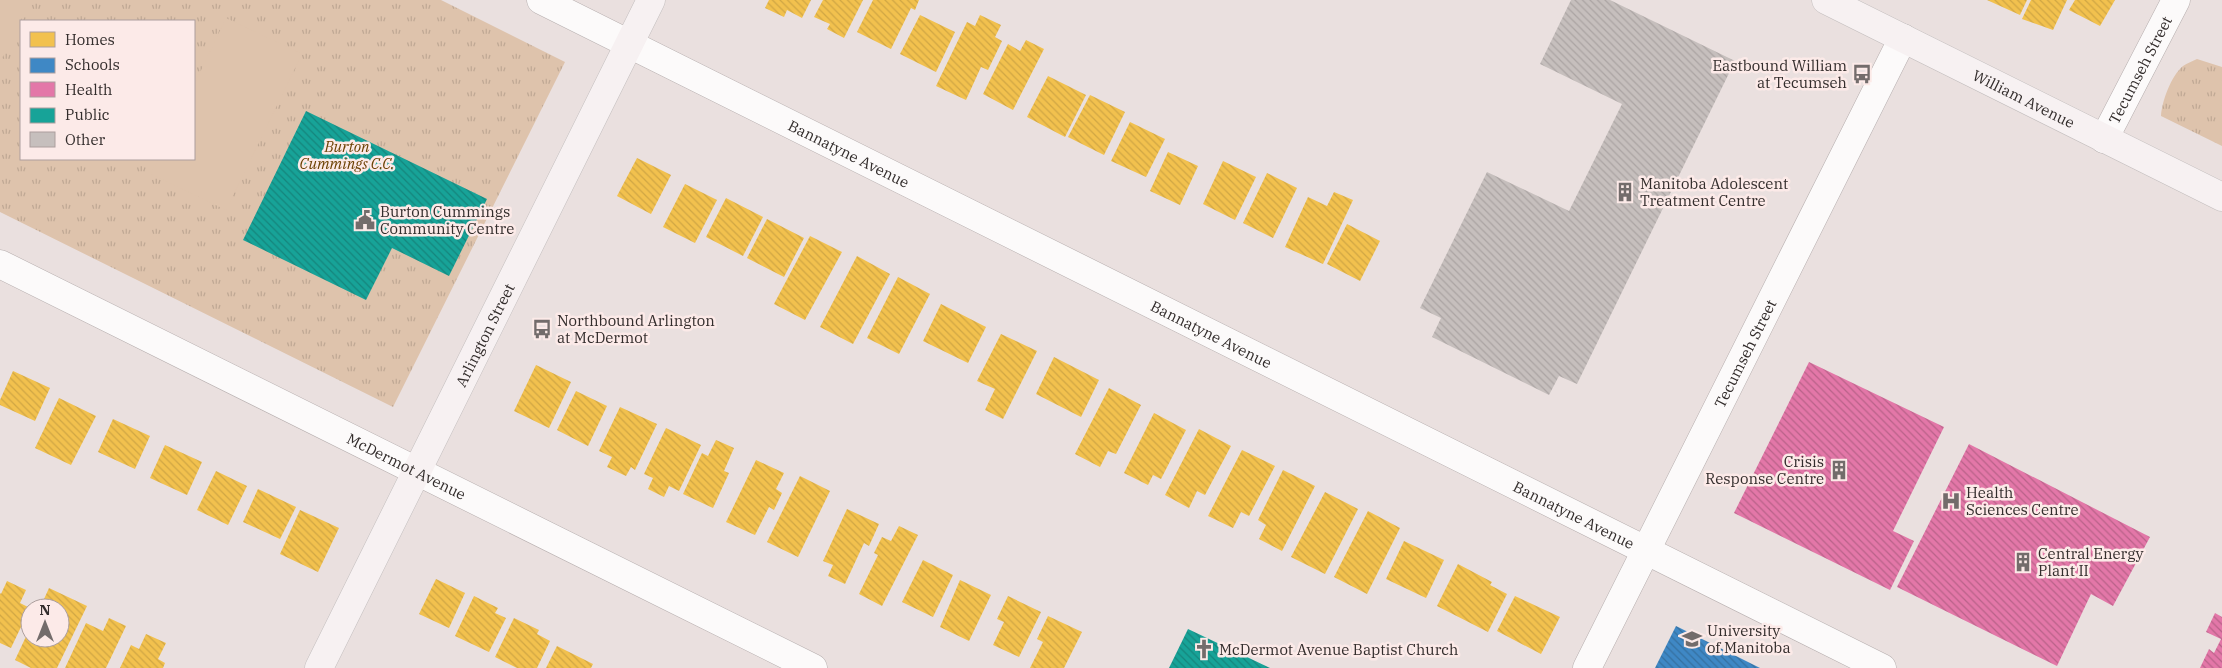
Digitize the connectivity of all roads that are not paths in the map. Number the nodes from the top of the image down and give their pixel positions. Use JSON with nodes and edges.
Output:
{"nodes":[{"id":1,"x":541,"y":0,"type":"edge"},
{"id":2,"x":651,"y":0,"type":"edge"},
{"id":3,"x":1826,"y":0,"type":"edge"},
{"id":4,"x":2176,"y":0,"type":"edge"},
{"id":5,"x":1903,"y":38,"type":"junction"},
{"id":6,"x":629,"y":44,"type":"junction"},
{"id":7,"x":2104,"y":139,"type":"junction"},
{"id":8,"x":2222,"y":197,"type":"edge"},
{"id":9,"x":0,"y":264,"type":"edge"},
{"id":10,"x":417,"y":470,"type":"junction"},
{"id":11,"x":1647,"y":552,"type":"junction"},
{"id":12,"x":319,"y":668,"type":"edge"},
{"id":13,"x":813,"y":668,"type":"edge"},
{"id":14,"x":1587,"y":668,"type":"edge"},
{"id":15,"x":1882,"y":668,"type":"edge"}],
"edges":[{"from":1,"to":6,"type":"street","name":"Bannatyne Avenue"},
{"from":2,"to":6,"type":"main road","name":"Arlington Street"},
{"from":3,"to":5,"type":"main road","name":"William Avenue"},
{"from":4,"to":7,"type":"street","name":"Tecumseh Street"},
{"from":5,"to":7,"type":"main road","name":"William Avenue"},
{"from":5,"to":11,"type":"street","name":"Tecumseh Street"},
{"from":6,"to":10,"type":"main road","name":"Arlington Street"},
{"from":6,"to":11,"type":"street","name":"Bannatyne Avenue"},
{"from":7,"to":8,"type":"main road","name":"William Avenue"},
{"from":9,"to":10,"type":"street","name":"McDermot Avenue"},
{"from":10,"to":12,"type":"main road","name":"Arlington Street"},
{"from":10,"to":13,"type":"street","name":"McDermot Avenue"},
{"from":11,"to":14,"type":"street","name":"Tecumseh Street"},
{"from":11,"to":15,"type":"street","name":"Bannatyne Avenue"}]}
